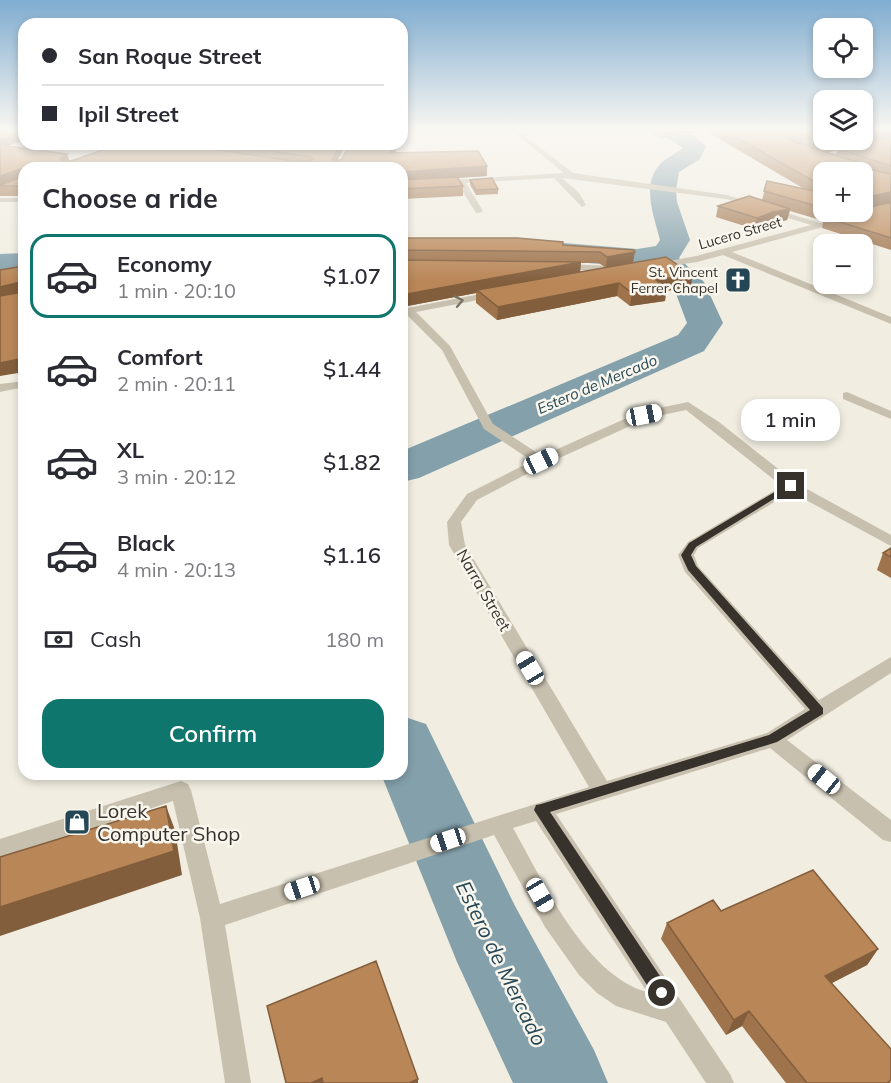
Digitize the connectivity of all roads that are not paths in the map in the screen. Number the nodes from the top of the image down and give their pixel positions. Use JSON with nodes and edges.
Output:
{"nodes":[{"id":1,"x":484,"y":181,"type":"edge"},
{"id":2,"x":561,"y":181,"type":"edge"},
{"id":3,"x":615,"y":181,"type":"edge"},
{"id":4,"x":461,"y":182,"type":"junction"},
{"id":5,"x":408,"y":185,"type":"edge"},
{"id":6,"x":0,"y":200,"type":"edge"},
{"id":7,"x":18,"y":200,"type":"edge"},
{"id":8,"x":582,"y":205,"type":"dead end"},
{"id":9,"x":479,"y":211,"type":"dead end"},
{"id":10,"x":826,"y":222,"type":"edge"},
{"id":11,"x":817,"y":224,"type":"junction"},
{"id":12,"x":724,"y":252,"type":"junction"},
{"id":13,"x":548,"y":267,"type":"edge"},
{"id":14,"x":649,"y":267,"type":"edge"},
{"id":15,"x":583,"y":278,"type":"edge"},
{"id":16,"x":502,"y":293,"type":"edge"},
{"id":17,"x":408,"y":311,"type":"edge"},
{"id":18,"x":408,"y":314,"type":"edge"},
{"id":19,"x":891,"y":321,"type":"edge"},
{"id":20,"x":18,"y":385,"type":"edge"},
{"id":21,"x":0,"y":388,"type":"edge"},
{"id":22,"x":847,"y":396,"type":"dead end"},
{"id":23,"x":891,"y":415,"type":"edge"},
{"id":24,"x":541,"y":461,"type":"junction"},
{"id":25,"x":791,"y":486,"type":"junction"},
{"id":26,"x":891,"y":541,"type":"edge"},
{"id":27,"x":891,"y":664,"type":"edge"},
{"id":28,"x":818,"y":711,"type":"junction"},
{"id":29,"x":773,"y":739,"type":"junction"},
{"id":30,"x":602,"y":791,"type":"junction"},
{"id":31,"x":541,"y":810,"type":"junction"},
{"id":32,"x":499,"y":824,"type":"junction"},
{"id":33,"x":891,"y":833,"type":"edge"},
{"id":34,"x":0,"y":849,"type":"edge"},
{"id":35,"x":212,"y":918,"type":"junction"},
{"id":36,"x":674,"y":1012,"type":"junction"},
{"id":37,"x":238,"y":1083,"type":"edge"},
{"id":38,"x":721,"y":1083,"type":"edge"}],
"edges":[{"from":1,"to":4,"type":"street"},
{"from":2,"to":8,"type":"street"},
{"from":3,"to":11,"type":"street"},
{"from":4,"to":5,"type":"street"},
{"from":4,"to":9,"type":"street"},
{"from":6,"to":7,"type":"street"},
{"from":10,"to":11,"type":"street","name":"Lucero Street"},
{"from":11,"to":12,"type":"street","name":"Lucero Street"},
{"from":12,"to":14,"type":"street","name":"Lucero Street"},
{"from":12,"to":19,"type":"street"},
{"from":13,"to":15,"type":"street"},
{"from":17,"to":16,"type":"street","one_way":true},
{"from":18,"to":24,"type":"street"},
{"from":20,"to":21,"type":"street"},
{"from":22,"to":23,"type":"street"},
{"from":24,"to":25,"type":"street","name":"Narra Street"},
{"from":24,"to":30,"type":"street","name":"Narra Street"},
{"from":25,"to":26,"type":"street"},
{"from":25,"to":28,"type":"street"},
{"from":27,"to":28,"type":"street"},
{"from":28,"to":29,"type":"street"},
{"from":29,"to":30,"type":"street"},
{"from":29,"to":33,"type":"street"},
{"from":30,"to":31,"type":"street"},
{"from":31,"to":32,"type":"street"},
{"from":31,"to":36,"type":"street"},
{"from":32,"to":35,"type":"street"},
{"from":32,"to":36,"type":"street"},
{"from":34,"to":35,"type":"street"},
{"from":35,"to":37,"type":"street"},
{"from":36,"to":38,"type":"street"}]}
